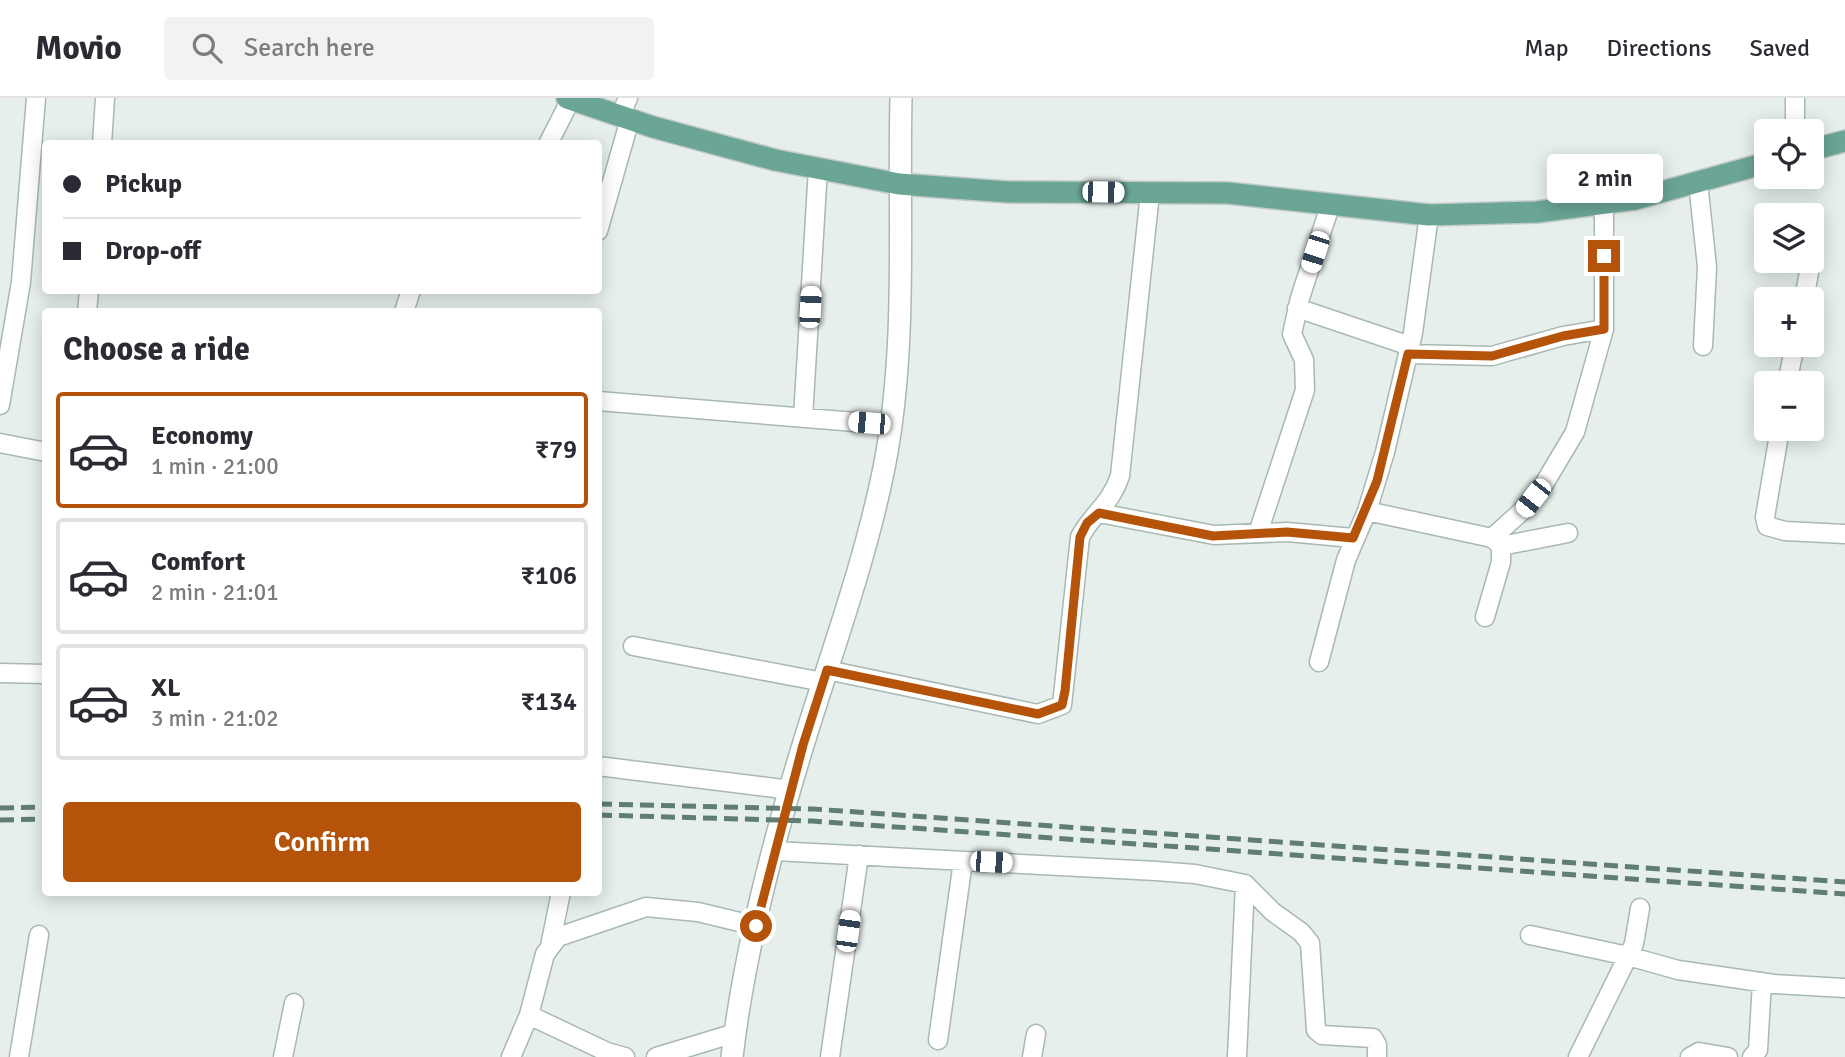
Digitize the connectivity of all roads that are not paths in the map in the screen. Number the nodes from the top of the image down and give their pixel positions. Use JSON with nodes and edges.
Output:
{"nodes":[{"id":1,"x":36,"y":98,"type":"edge"},
{"id":2,"x":105,"y":98,"type":"edge"},
{"id":3,"x":901,"y":98,"type":"edge"},
{"id":4,"x":1795,"y":98,"type":"edge"},
{"id":5,"x":569,"y":99,"type":"edge"},
{"id":6,"x":626,"y":111,"type":"edge"},
{"id":7,"x":1795,"y":119,"type":"edge"},
{"id":8,"x":102,"y":140,"type":"edge"},
{"id":9,"x":550,"y":140,"type":"edge"},
{"id":10,"x":1845,"y":141,"type":"edge"},
{"id":11,"x":1824,"y":147,"type":"edge"},
{"id":12,"x":1754,"y":166,"type":"edge"},
{"id":13,"x":818,"y":169,"type":"junction"},
{"id":14,"x":1698,"y":182,"type":"junction"},
{"id":15,"x":899,"y":184,"type":"junction"},
{"id":16,"x":1150,"y":193,"type":"junction"},
{"id":17,"x":1604,"y":203,"type":"junction"},
{"id":18,"x":1330,"y":206,"type":"junction"},
{"id":19,"x":602,"y":214,"type":"edge"},
{"id":20,"x":1429,"y":215,"type":"junction"},
{"id":21,"x":1297,"y":308,"type":"junction"},
{"id":22,"x":1604,"y":329,"type":"junction"},
{"id":23,"x":1703,"y":346,"type":"dead end"},
{"id":24,"x":1409,"y":350,"type":"junction"},
{"id":25,"x":602,"y":401,"type":"edge"},
{"id":26,"x":0,"y":405,"type":"edge"},
{"id":27,"x":803,"y":418,"type":"junction"},
{"id":28,"x":892,"y":425,"type":"junction"},
{"id":29,"x":1778,"y":441,"type":"edge"},
{"id":30,"x":0,"y":443,"type":"edge"},
{"id":31,"x":42,"y":451,"type":"edge"},
{"id":32,"x":1367,"y":511,"type":"junction"},
{"id":33,"x":1099,"y":513,"type":"junction"},
{"id":34,"x":1258,"y":533,"type":"junction"},
{"id":35,"x":1568,"y":533,"type":"dead end"},
{"id":36,"x":1845,"y":534,"type":"edge"},
{"id":37,"x":1353,"y":538,"type":"junction"},
{"id":38,"x":1497,"y":542,"type":"junction"},
{"id":39,"x":1485,"y":617,"type":"dead end"},
{"id":40,"x":633,"y":646,"type":"dead end"},
{"id":41,"x":1320,"y":662,"type":"dead end"},
{"id":42,"x":0,"y":673,"type":"edge"},
{"id":43,"x":42,"y":674,"type":"edge"},
{"id":44,"x":825,"y":676,"type":"junction"},
{"id":45,"x":602,"y":766,"type":"edge"},
{"id":46,"x":791,"y":790,"type":"junction"},
{"id":47,"x":775,"y":851,"type":"junction"},
{"id":48,"x":859,"y":855,"type":"junction"},
{"id":49,"x":963,"y":861,"type":"junction"},
{"id":50,"x":1245,"y":884,"type":"junction"},
{"id":51,"x":560,"y":896,"type":"edge"},
{"id":52,"x":1640,"y":908,"type":"dead end"},
{"id":53,"x":756,"y":926,"type":"junction"},
{"id":54,"x":39,"y":935,"type":"dead end"},
{"id":55,"x":1530,"y":935,"type":"dead end"},
{"id":56,"x":550,"y":946,"type":"junction"},
{"id":57,"x":1628,"y":956,"type":"junction"},
{"id":58,"x":1762,"y":982,"type":"junction"},
{"id":59,"x":1845,"y":988,"type":"edge"},
{"id":60,"x":294,"y":1003,"type":"dead end"},
{"id":61,"x":529,"y":1015,"type":"junction"},
{"id":62,"x":735,"y":1033,"type":"junction"},
{"id":63,"x":1036,"y":1034,"type":"dead end"},
{"id":64,"x":938,"y":1040,"type":"dead end"},
{"id":65,"x":19,"y":1057,"type":"edge"},
{"id":66,"x":283,"y":1057,"type":"edge"},
{"id":67,"x":511,"y":1057,"type":"edge"},
{"id":68,"x":625,"y":1057,"type":"edge"},
{"id":69,"x":656,"y":1057,"type":"edge"},
{"id":70,"x":732,"y":1057,"type":"edge"},
{"id":71,"x":830,"y":1057,"type":"edge"},
{"id":72,"x":1031,"y":1057,"type":"edge"},
{"id":73,"x":1237,"y":1057,"type":"edge"},
{"id":74,"x":1377,"y":1057,"type":"edge"},
{"id":75,"x":1578,"y":1057,"type":"edge"},
{"id":76,"x":1690,"y":1057,"type":"edge"},
{"id":77,"x":1728,"y":1057,"type":"edge"},
{"id":78,"x":1752,"y":1057,"type":"edge"}],
"edges":[{"from":1,"to":26,"type":"street"},
{"from":2,"to":8,"type":"street"},
{"from":3,"to":15,"type":"street"},
{"from":4,"to":7,"type":"street"},
{"from":5,"to":6,"type":"main road"},
{"from":5,"to":9,"type":"street"},
{"from":6,"to":13,"type":"main road"},
{"from":6,"to":19,"type":"street"},
{"from":10,"to":11,"type":"main road"},
{"from":12,"to":14,"type":"main road"},
{"from":13,"to":15,"type":"main road"},
{"from":13,"to":27,"type":"street"},
{"from":14,"to":17,"type":"main road"},
{"from":14,"to":23,"type":"street"},
{"from":15,"to":16,"type":"main road"},
{"from":15,"to":28,"type":"street"},
{"from":16,"to":18,"type":"main road"},
{"from":16,"to":33,"type":"street"},
{"from":17,"to":20,"type":"main road"},
{"from":17,"to":22,"type":"street"},
{"from":18,"to":20,"type":"main road"},
{"from":18,"to":21,"type":"street"},
{"from":20,"to":24,"type":"street"},
{"from":21,"to":24,"type":"street"},
{"from":21,"to":34,"type":"street"},
{"from":22,"to":24,"type":"street"},
{"from":22,"to":38,"type":"street"},
{"from":24,"to":32,"type":"street"},
{"from":25,"to":27,"type":"street"},
{"from":27,"to":28,"type":"street"},
{"from":28,"to":44,"type":"street"},
{"from":29,"to":36,"type":"street"},
{"from":30,"to":31,"type":"street"},
{"from":32,"to":37,"type":"street"},
{"from":32,"to":38,"type":"street"},
{"from":33,"to":34,"type":"street"},
{"from":33,"to":44,"type":"street"},
{"from":34,"to":37,"type":"street"},
{"from":35,"to":38,"type":"street"},
{"from":37,"to":41,"type":"street"},
{"from":38,"to":39,"type":"street"},
{"from":40,"to":44,"type":"street"},
{"from":42,"to":43,"type":"street"},
{"from":44,"to":46,"type":"street"},
{"from":45,"to":46,"type":"street"},
{"from":46,"to":47,"type":"street"},
{"from":47,"to":48,"type":"street"},
{"from":47,"to":53,"type":"street"},
{"from":48,"to":49,"type":"street"},
{"from":48,"to":71,"type":"street"},
{"from":49,"to":50,"type":"street"},
{"from":49,"to":64,"type":"street"},
{"from":50,"to":73,"type":"street"},
{"from":50,"to":74,"type":"street"},
{"from":51,"to":56,"type":"street"},
{"from":52,"to":57,"type":"street"},
{"from":53,"to":56,"type":"street"},
{"from":53,"to":62,"type":"street"},
{"from":54,"to":65,"type":"street"},
{"from":55,"to":57,"type":"street"},
{"from":56,"to":61,"type":"street"},
{"from":57,"to":58,"type":"street"},
{"from":57,"to":75,"type":"street"},
{"from":58,"to":59,"type":"street"},
{"from":58,"to":78,"type":"street"},
{"from":60,"to":66,"type":"street"},
{"from":61,"to":67,"type":"street"},
{"from":61,"to":68,"type":"street"},
{"from":62,"to":69,"type":"street"},
{"from":62,"to":70,"type":"street"},
{"from":63,"to":72,"type":"street"},
{"from":76,"to":77,"type":"street"}]}
